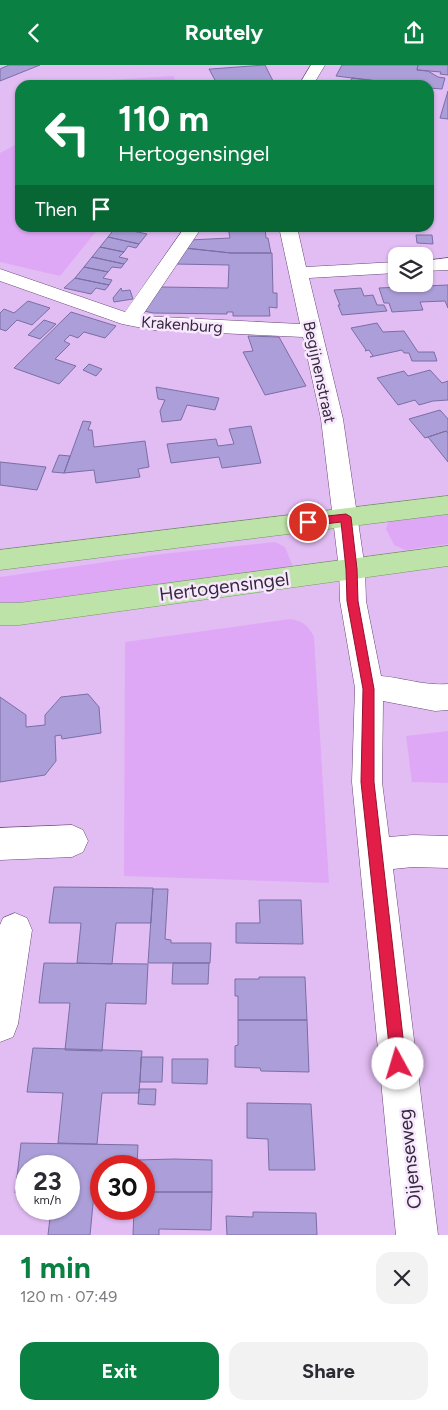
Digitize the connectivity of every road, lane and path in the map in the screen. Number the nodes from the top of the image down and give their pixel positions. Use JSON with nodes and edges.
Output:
{"nodes":[{"id":1,"x":318,"y":65,"type":"edge"},
{"id":2,"x":309,"y":80,"type":"edge"},
{"id":3,"x":191,"y":232,"type":"edge"},
{"id":4,"x":289,"y":232,"type":"edge"},
{"id":5,"x":448,"y":265,"type":"edge"},
{"id":6,"x":433,"y":266,"type":"edge"},
{"id":7,"x":388,"y":267,"type":"edge"},
{"id":8,"x":299,"y":273,"type":"junction"},
{"id":9,"x":0,"y":275,"type":"edge"},
{"id":10,"x":129,"y":320,"type":"junction"},
{"id":11,"x":312,"y":331,"type":"junction"},
{"id":12,"x":448,"y":505,"type":"edge"},
{"id":13,"x":346,"y":517,"type":"junction"},
{"id":14,"x":448,"y":556,"type":"edge"},
{"id":15,"x":0,"y":560,"type":"edge"},
{"id":16,"x":352,"y":569,"type":"junction"},
{"id":17,"x":0,"y":614,"type":"edge"},
{"id":18,"x":369,"y":689,"type":"junction"},
{"id":19,"x":448,"y":697,"type":"edge"},
{"id":20,"x":72,"y":841,"type":"dead end"},
{"id":21,"x":0,"y":845,"type":"edge"},
{"id":22,"x":448,"y":852,"type":"edge"},
{"id":23,"x":375,"y":855,"type":"junction"},
{"id":24,"x":15,"y":930,"type":"dead end"},
{"id":25,"x":0,"y":1024,"type":"edge"},
{"id":26,"x":418,"y":1235,"type":"edge"}],
"edges":[{"from":1,"to":2,"type":"street"},
{"from":3,"to":10,"type":"street"},
{"from":4,"to":8,"type":"street","name":"Begijnenstraat"},
{"from":5,"to":6,"type":"street"},
{"from":7,"to":8,"type":"street"},
{"from":8,"to":11,"type":"street","name":"Begijnenstraat"},
{"from":9,"to":10,"type":"street","name":"Krakenburg"},
{"from":10,"to":11,"type":"street","name":"Krakenburg"},
{"from":11,"to":13,"type":"street","name":"Begijnenstraat"},
{"from":12,"to":13,"type":"main road"},
{"from":13,"to":15,"type":"main road"},
{"from":13,"to":16,"type":"street","name":"Oijenseweg"},
{"from":14,"to":16,"type":"main road","name":"Hertogensingel"},
{"from":16,"to":17,"type":"main road","name":"Hertogensingel"},
{"from":16,"to":18,"type":"street","name":"Oijenseweg"},
{"from":18,"to":19,"type":"street"},
{"from":18,"to":23,"type":"street","name":"Oijenseweg"},
{"from":20,"to":21,"type":"street"},
{"from":22,"to":23,"type":"street"},
{"from":23,"to":26,"type":"street","name":"Oijenseweg"},
{"from":24,"to":25,"type":"street"}]}
